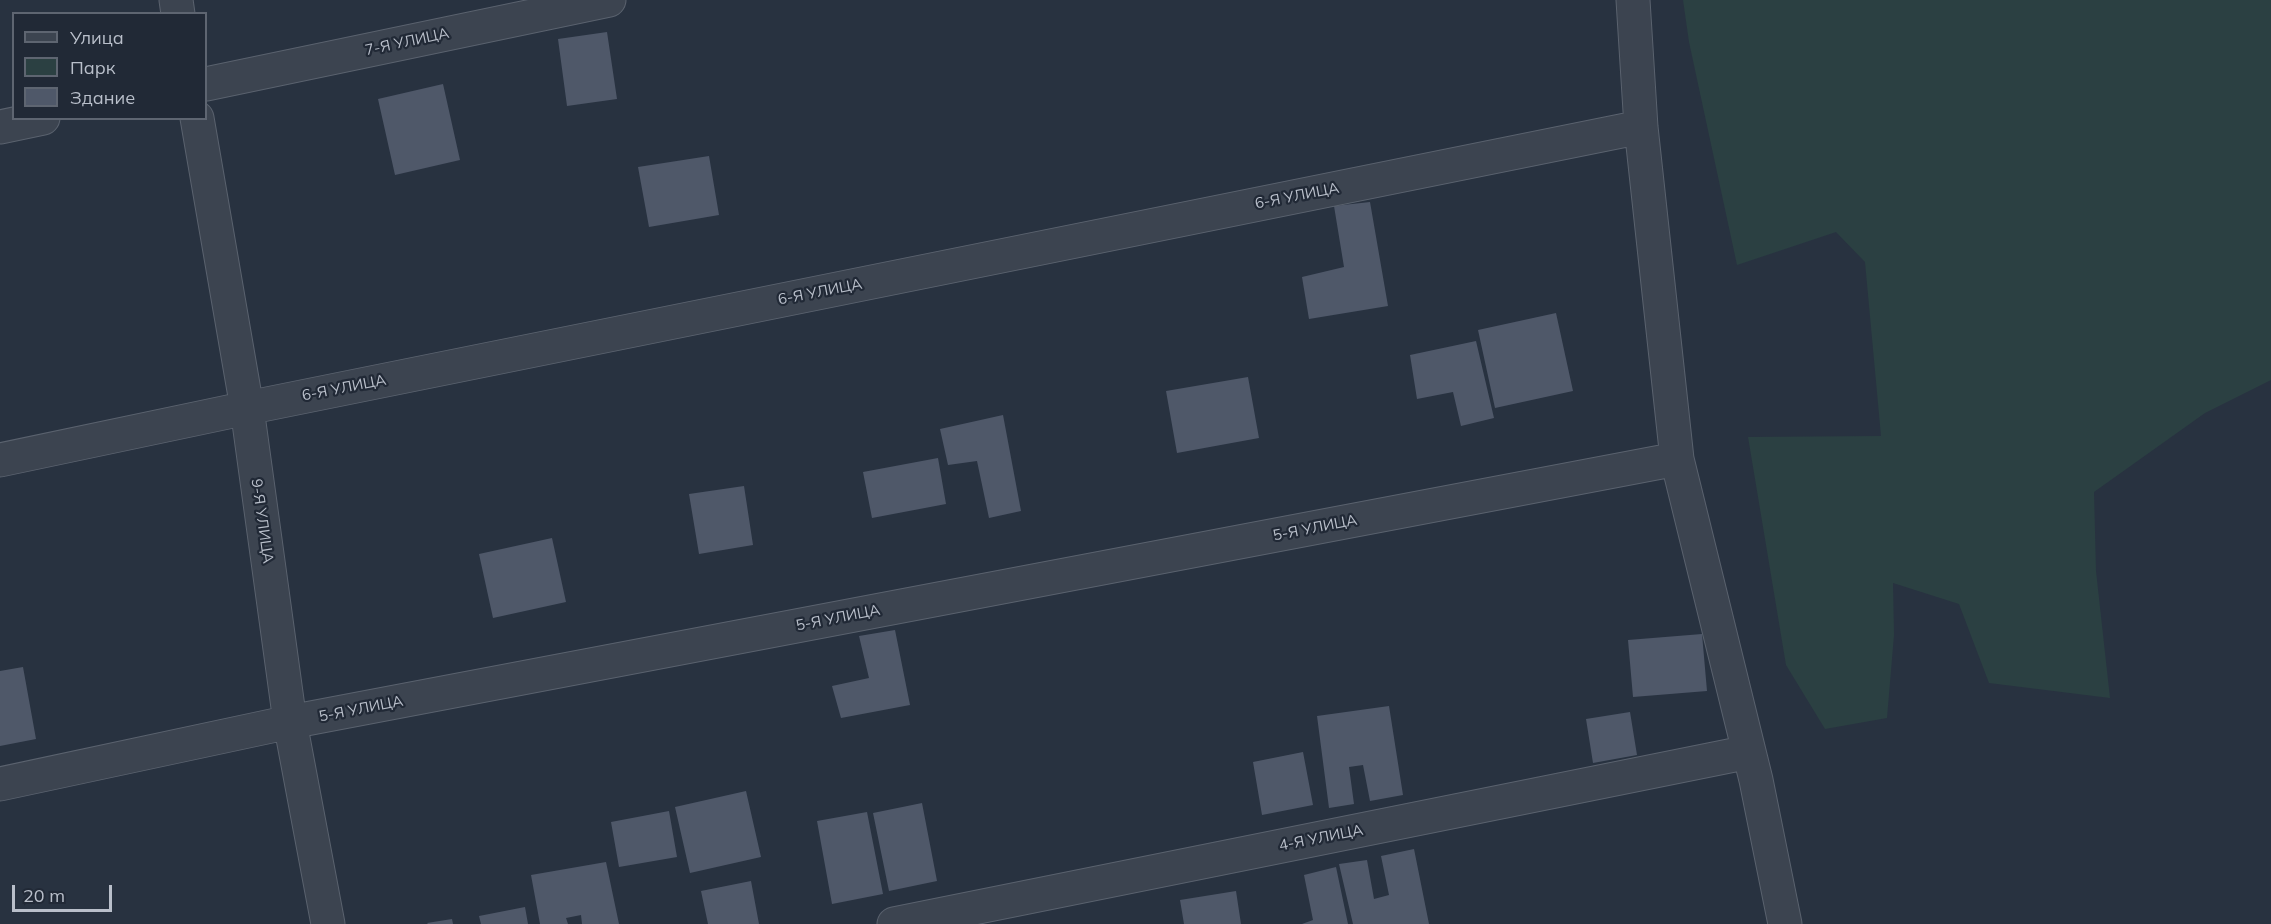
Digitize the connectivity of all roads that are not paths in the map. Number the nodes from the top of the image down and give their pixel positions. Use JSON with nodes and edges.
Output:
{"nodes":[{"id":1,"x":609,"y":0,"type":"edge"},
{"id":2,"x":1633,"y":0,"type":"edge"},
{"id":3,"x":207,"y":84,"type":"edge"},
{"id":4,"x":34,"y":120,"type":"edge"},
{"id":5,"x":197,"y":120,"type":"edge"},
{"id":6,"x":1641,"y":127,"type":"junction"},
{"id":7,"x":0,"y":128,"type":"edge"},
{"id":8,"x":247,"y":408,"type":"junction"},
{"id":9,"x":1677,"y":459,"type":"junction"},
{"id":10,"x":0,"y":460,"type":"edge"},
{"id":11,"x":290,"y":723,"type":"junction"},
{"id":12,"x":1749,"y":752,"type":"junction"},
{"id":13,"x":0,"y":784,"type":"edge"},
{"id":14,"x":328,"y":924,"type":"edge"},
{"id":15,"x":894,"y":924,"type":"edge"},
{"id":16,"x":1785,"y":924,"type":"edge"}],
"edges":[{"from":1,"to":3,"type":"street","name":"7-Я УЛИЦА"},
{"from":2,"to":6,"type":"street"},
{"from":4,"to":7,"type":"street"},
{"from":5,"to":8,"type":"street","name":"9-Я УЛИЦА"},
{"from":6,"to":8,"type":"street","name":"6-Я УЛИЦА"},
{"from":6,"to":9,"type":"street"},
{"from":8,"to":10,"type":"street","name":"6-Я УЛИЦА"},
{"from":8,"to":11,"type":"street","name":"9-Я УЛИЦА"},
{"from":9,"to":11,"type":"street","name":"5-Я УЛИЦА"},
{"from":9,"to":12,"type":"street"},
{"from":11,"to":13,"type":"street","name":"5-Я УЛИЦА"},
{"from":11,"to":14,"type":"street","name":"9-Я УЛИЦА"},
{"from":12,"to":15,"type":"street","name":"4-Я УЛИЦА"},
{"from":12,"to":16,"type":"street"}]}
